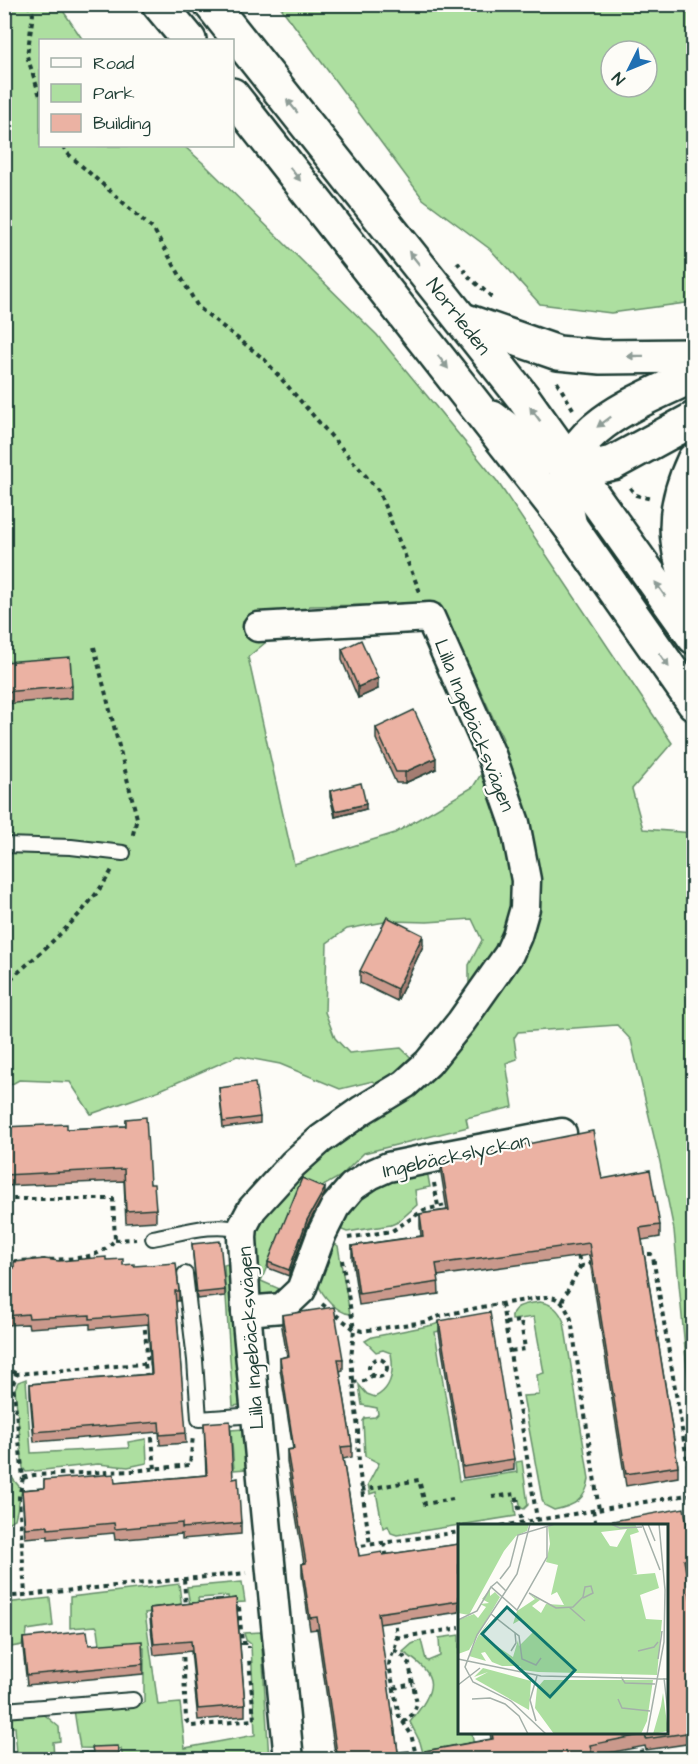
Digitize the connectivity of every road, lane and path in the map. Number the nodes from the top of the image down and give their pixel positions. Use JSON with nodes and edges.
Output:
{"nodes":[{"id":1,"x":28,"y":4,"type":"edge"},
{"id":2,"x":159,"y":4,"type":"edge"},
{"id":3,"x":211,"y":4,"type":"edge"},
{"id":4,"x":188,"y":39,"type":"edge"},
{"id":5,"x":39,"y":93,"type":"edge"},
{"id":6,"x":234,"y":98,"type":"edge"},
{"id":7,"x":64,"y":147,"type":"edge"},
{"id":8,"x":450,"y":253,"type":"dead end"},
{"id":9,"x":493,"y":298,"type":"dead end"},
{"id":10,"x":463,"y":320,"type":"junction"},
{"id":11,"x":558,"y":353,"type":"junction"},
{"id":12,"x":693,"y":356,"type":"edge"},
{"id":13,"x":693,"y":375,"type":"edge"},
{"id":14,"x":478,"y":406,"type":"junction"},
{"id":15,"x":693,"y":419,"type":"edge"},
{"id":16,"x":591,"y":433,"type":"junction"},
{"id":17,"x":693,"y":460,"type":"edge"},
{"id":18,"x":569,"y":462,"type":"junction"},
{"id":19,"x":613,"y":464,"type":"junction"},
{"id":20,"x":678,"y":504,"type":"junction"},
{"id":21,"x":570,"y":526,"type":"junction"},
{"id":22,"x":693,"y":600,"type":"edge"},
{"id":23,"x":430,"y":617,"type":"junction"},
{"id":24,"x":258,"y":627,"type":"dead end"},
{"id":25,"x":693,"y":637,"type":"edge"},
{"id":26,"x":693,"y":703,"type":"edge"},
{"id":27,"x":4,"y":845,"type":"edge"},
{"id":28,"x":123,"y":853,"type":"dead end"},
{"id":29,"x":562,"y":1132,"type":"dead end"},
{"id":30,"x":4,"y":1199,"type":"edge"},
{"id":31,"x":459,"y":1203,"type":"edge"},
{"id":32,"x":243,"y":1231,"type":"junction"},
{"id":33,"x":153,"y":1238,"type":"dead end"},
{"id":34,"x":330,"y":1238,"type":"junction"},
{"id":35,"x":577,"y":1244,"type":"edge"},
{"id":36,"x":99,"y":1254,"type":"junction"},
{"id":37,"x":635,"y":1255,"type":"edge"},
{"id":38,"x":104,"y":1258,"type":"edge"},
{"id":39,"x":598,"y":1261,"type":"edge"},
{"id":40,"x":4,"y":1262,"type":"edge"},
{"id":41,"x":580,"y":1267,"type":"junction"},
{"id":42,"x":185,"y":1274,"type":"dead end"},
{"id":43,"x":301,"y":1290,"type":"junction"},
{"id":44,"x":562,"y":1301,"type":"junction"},
{"id":45,"x":502,"y":1304,"type":"junction"},
{"id":46,"x":142,"y":1309,"type":"edge"},
{"id":47,"x":246,"y":1311,"type":"junction"},
{"id":48,"x":505,"y":1323,"type":"junction"},
{"id":49,"x":354,"y":1329,"type":"junction"},
{"id":50,"x":510,"y":1351,"type":"junction"},
{"id":51,"x":195,"y":1360,"type":"junction"},
{"id":52,"x":147,"y":1364,"type":"junction"},
{"id":53,"x":4,"y":1367,"type":"edge"},
{"id":54,"x":17,"y":1374,"type":"junction"},
{"id":55,"x":373,"y":1375,"type":"junction"},
{"id":56,"x":353,"y":1382,"type":"junction"},
{"id":57,"x":147,"y":1387,"type":"edge"},
{"id":58,"x":255,"y":1415,"type":"junction"},
{"id":59,"x":198,"y":1419,"type":"junction"},
{"id":60,"x":151,"y":1422,"type":"edge"},
{"id":61,"x":155,"y":1469,"type":"junction"},
{"id":62,"x":23,"y":1478,"type":"junction"},
{"id":63,"x":362,"y":1490,"type":"junction"},
{"id":64,"x":693,"y":1494,"type":"edge"},
{"id":65,"x":492,"y":1497,"type":"dead end"},
{"id":66,"x":453,"y":1499,"type":"dead end"},
{"id":67,"x":693,"y":1501,"type":"edge"},
{"id":68,"x":593,"y":1510,"type":"junction"},
{"id":69,"x":600,"y":1510,"type":"junction"},
{"id":70,"x":537,"y":1519,"type":"junction"},
{"id":71,"x":522,"y":1522,"type":"junction"},
{"id":72,"x":512,"y":1524,"type":"edge"},
{"id":73,"x":596,"y":1524,"type":"edge"},
{"id":74,"x":458,"y":1532,"type":"edge"},
{"id":75,"x":384,"y":1543,"type":"junction"},
{"id":76,"x":370,"y":1545,"type":"junction"},
{"id":77,"x":348,"y":1548,"type":"edge"},
{"id":78,"x":387,"y":1565,"type":"edge"},
{"id":79,"x":271,"y":1570,"type":"junction"},
{"id":80,"x":184,"y":1579,"type":"junction"},
{"id":81,"x":25,"y":1595,"type":"junction"},
{"id":82,"x":4,"y":1597,"type":"edge"},
{"id":83,"x":274,"y":1604,"type":"junction"},
{"id":84,"x":239,"y":1607,"type":"junction"},
{"id":85,"x":229,"y":1608,"type":"edge"},
{"id":86,"x":394,"y":1609,"type":"edge"},
{"id":87,"x":182,"y":1611,"type":"edge"},
{"id":88,"x":458,"y":1628,"type":"edge"},
{"id":89,"x":396,"y":1638,"type":"junction"},
{"id":90,"x":183,"y":1644,"type":"edge"},
{"id":91,"x":394,"y":1650,"type":"junction"},
{"id":92,"x":413,"y":1684,"type":"junction"},
{"id":93,"x":394,"y":1688,"type":"junction"},
{"id":94,"x":133,"y":1700,"type":"dead end"},
{"id":95,"x":4,"y":1710,"type":"edge"},
{"id":96,"x":403,"y":1723,"type":"junction"},
{"id":97,"x":637,"y":1734,"type":"edge"},
{"id":98,"x":288,"y":1760,"type":"edge"},
{"id":99,"x":417,"y":1760,"type":"edge"},
{"id":100,"x":643,"y":1760,"type":"edge"}],
"edges":[{"from":1,"to":5,"type":"path"},
{"from":2,"to":4,"type":"main road"},
{"from":10,"to":3,"type":"main road","name":"Norrleden","one_way":true},
{"from":6,"to":14,"type":"main road","name":"Norrleden","one_way":true},
{"from":7,"to":23,"type":"path"},
{"from":8,"to":9,"type":"path"},
{"from":10,"to":11,"type":"main road"},
{"from":18,"to":10,"type":"main road","name":"Norrleden","one_way":true},
{"from":12,"to":11,"type":"main road","one_way":true},
{"from":11,"to":16,"type":"path"},
{"from":13,"to":16,"type":"main road","one_way":true},
{"from":14,"to":18,"type":"main road"},
{"from":14,"to":21,"type":"main road","name":"Norrleden"},
{"from":15,"to":19,"type":"main road"},
{"from":16,"to":18,"type":"main road"},
{"from":17,"to":20,"type":"main road"},
{"from":18,"to":19,"type":"main road"},
{"from":18,"to":21,"type":"main road"},
{"from":25,"to":18,"type":"main road","name":"Norrleden","one_way":true},
{"from":19,"to":20,"type":"path"},
{"from":20,"to":22,"type":"main road"},
{"from":21,"to":26,"type":"main road","name":"Norrleden","one_way":true},
{"from":23,"to":24,"type":"street"},
{"from":23,"to":32,"type":"street","name":"Lilla Ingebäcksvägen"},
{"from":27,"to":28,"type":"lane"},
{"from":29,"to":34,"type":"street","name":"Ingebäckslyckan"},
{"from":30,"to":36,"type":"path"},
{"from":31,"to":34,"type":"path"},
{"from":32,"to":33,"type":"lane"},
{"from":32,"to":47,"type":"street","name":"Lilla Ingebäcksvägen"},
{"from":34,"to":43,"type":"street","name":"Ingebäckslyckan"},
{"from":34,"to":49,"type":"path"},
{"from":35,"to":41,"type":"path"},
{"from":36,"to":38,"type":"path"},
{"from":36,"to":40,"type":"path"},
{"from":37,"to":64,"type":"path"},
{"from":39,"to":41,"type":"path"},
{"from":41,"to":44,"type":"path"},
{"from":42,"to":51,"type":"lane"},
{"from":43,"to":47,"type":"street"},
{"from":43,"to":49,"type":"path"},
{"from":44,"to":45,"type":"path"},
{"from":44,"to":69,"type":"path"},
{"from":45,"to":48,"type":"path"},
{"from":45,"to":49,"type":"path"},
{"from":46,"to":52,"type":"path"},
{"from":47,"to":58,"type":"street","name":"Lilla Ingebäcksvägen"},
{"from":48,"to":50,"type":"path"},
{"from":48,"to":50,"type":"path"},
{"from":49,"to":56,"type":"path"},
{"from":50,"to":70,"type":"path"},
{"from":51,"to":52,"type":"path"},
{"from":51,"to":59,"type":"lane"},
{"from":52,"to":54,"type":"path"},
{"from":52,"to":57,"type":"path"},
{"from":53,"to":54,"type":"path"},
{"from":54,"to":62,"type":"path"},
{"from":55,"to":55,"type":"path"},
{"from":55,"to":56,"type":"path"},
{"from":56,"to":63,"type":"path"},
{"from":58,"to":59,"type":"lane"},
{"from":58,"to":79,"type":"street","name":"Lilla Ingebäcksvägen"},
{"from":59,"to":61,"type":"path"},
{"from":60,"to":61,"type":"path"},
{"from":61,"to":62,"type":"path"},
{"from":62,"to":81,"type":"path"},
{"from":63,"to":66,"type":"path"},
{"from":63,"to":76,"type":"path"},
{"from":64,"to":67,"type":"path"},
{"from":64,"to":69,"type":"path"},
{"from":65,"to":71,"type":"path"},
{"from":68,"to":69,"type":"path"},
{"from":68,"to":70,"type":"path"},
{"from":68,"to":73,"type":"path"},
{"from":70,"to":71,"type":"path"},
{"from":71,"to":72,"type":"path"},
{"from":74,"to":75,"type":"path"},
{"from":75,"to":76,"type":"path"},
{"from":75,"to":78,"type":"path"},
{"from":76,"to":77,"type":"path"},
{"from":79,"to":80,"type":"path"},
{"from":79,"to":83,"type":"street","name":"Lilla Ingebäcksvägen"},
{"from":80,"to":81,"type":"path"},
{"from":80,"to":87,"type":"path"},
{"from":81,"to":82,"type":"path"},
{"from":83,"to":84,"type":"path"},
{"from":83,"to":98,"type":"street","name":"Lilla Ingebäcksvägen"},
{"from":84,"to":85,"type":"path"},
{"from":84,"to":90,"type":"path"},
{"from":86,"to":89,"type":"path"},
{"from":88,"to":89,"type":"path"},
{"from":89,"to":91,"type":"path"},
{"from":91,"to":92,"type":"path"},
{"from":91,"to":93,"type":"path"},
{"from":92,"to":93,"type":"path"},
{"from":92,"to":96,"type":"path"},
{"from":93,"to":96,"type":"path"},
{"from":94,"to":95,"type":"lane"},
{"from":96,"to":99,"type":"path"},
{"from":97,"to":100,"type":"path"}]}
